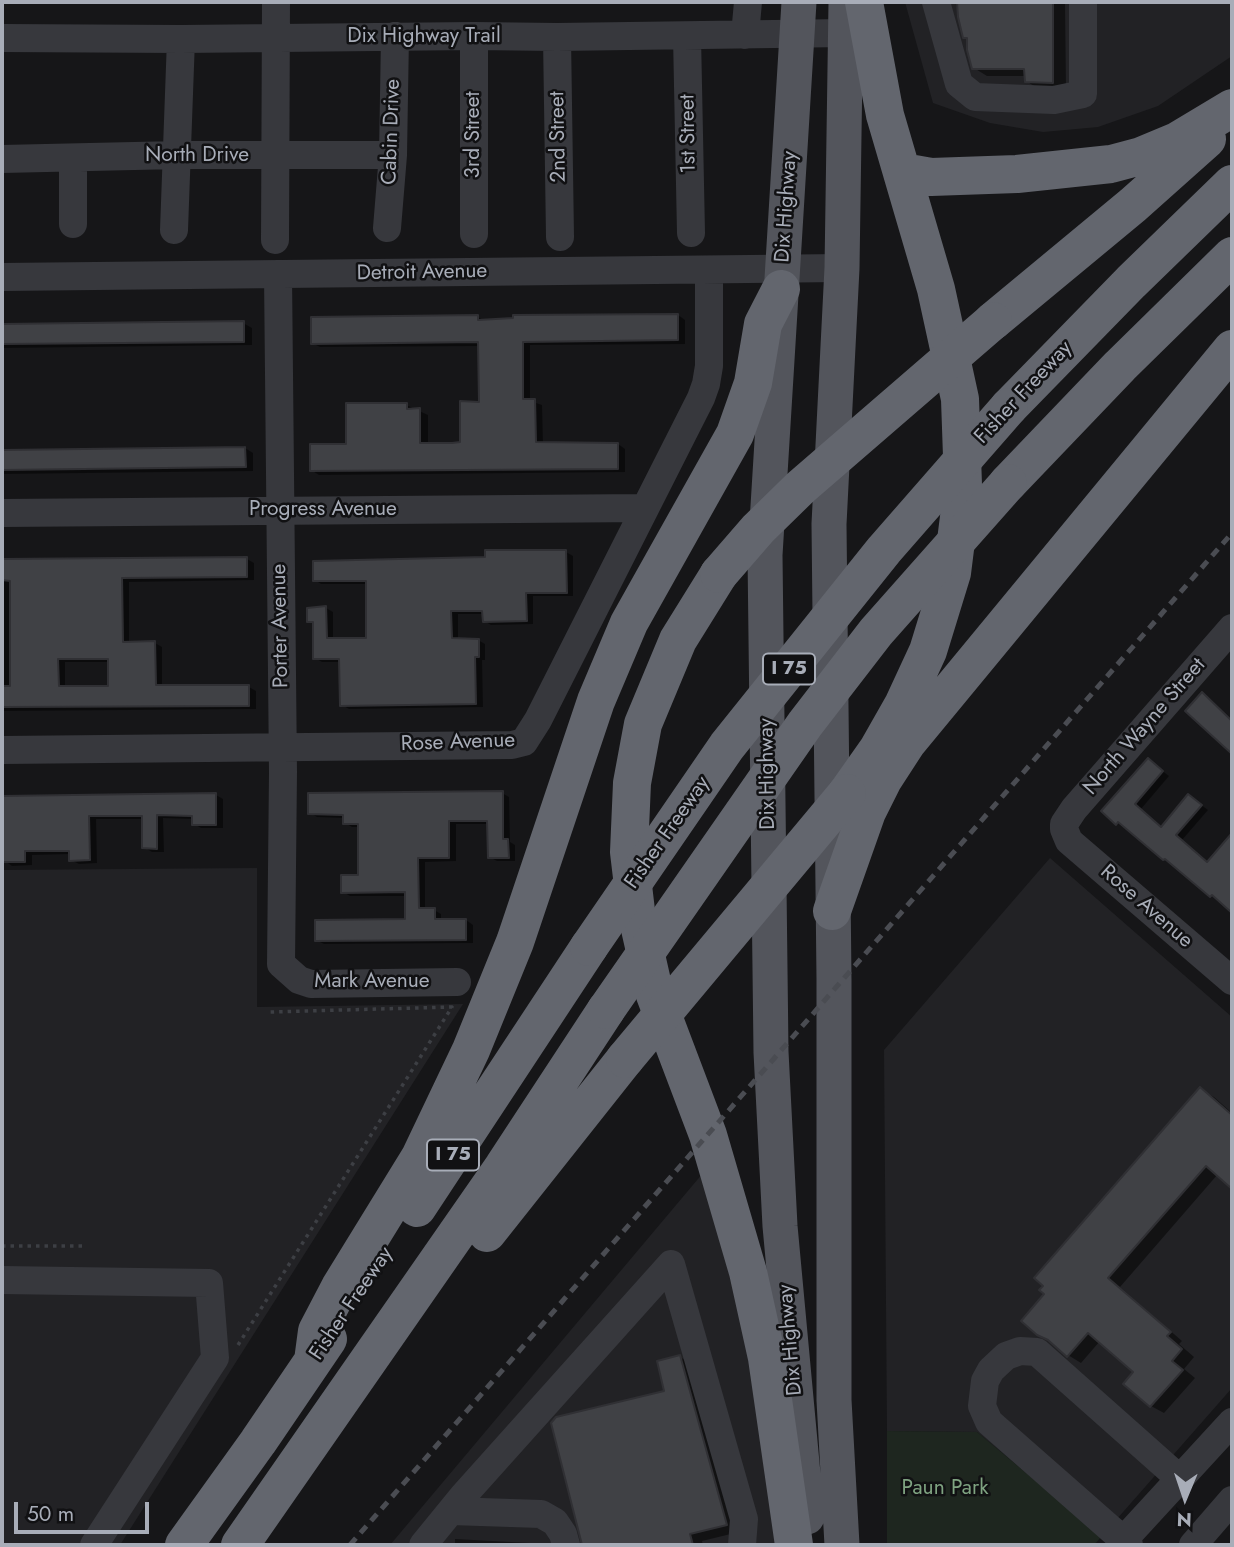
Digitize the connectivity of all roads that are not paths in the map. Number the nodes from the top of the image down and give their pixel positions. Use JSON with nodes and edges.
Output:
{"nodes":[{"id":1,"x":276,"y":2,"type":"edge"},
{"id":2,"x":748,"y":2,"type":"edge"},
{"id":3,"x":936,"y":2,"type":"edge"},
{"id":4,"x":1083,"y":2,"type":"edge"},
{"id":5,"x":852,"y":12,"type":"edge"},
{"id":6,"x":799,"y":18,"type":"edge"},
{"id":7,"x":395,"y":36,"type":"junction"},
{"id":8,"x":474,"y":36,"type":"junction"},
{"id":9,"x":687,"y":36,"type":"junction"},
{"id":10,"x":745,"y":36,"type":"junction"},
{"id":11,"x":557,"y":37,"type":"junction"},
{"id":12,"x":2,"y":38,"type":"edge"},
{"id":13,"x":276,"y":38,"type":"junction"},
{"id":14,"x":181,"y":39,"type":"junction"},
{"id":15,"x":1232,"y":108,"type":"edge"},
{"id":16,"x":1232,"y":117,"type":"edge"},
{"id":17,"x":178,"y":155,"type":"junction"},
{"id":18,"x":393,"y":155,"type":"junction"},
{"id":19,"x":276,"y":156,"type":"junction"},
{"id":20,"x":73,"y":158,"type":"junction"},
{"id":21,"x":2,"y":159,"type":"edge"},
{"id":22,"x":902,"y":172,"type":"junction"},
{"id":23,"x":1232,"y":184,"type":"edge"},
{"id":24,"x":73,"y":224,"type":"dead end"},
{"id":25,"x":387,"y":228,"type":"dead end"},
{"id":26,"x":174,"y":230,"type":"dead end"},
{"id":27,"x":691,"y":233,"type":"dead end"},
{"id":28,"x":474,"y":234,"type":"dead end"},
{"id":29,"x":560,"y":237,"type":"dead end"},
{"id":30,"x":275,"y":240,"type":"dead end"},
{"id":31,"x":1232,"y":256,"type":"edge"},
{"id":32,"x":842,"y":268,"type":"junction"},
{"id":33,"x":709,"y":270,"type":"junction"},
{"id":34,"x":278,"y":274,"type":"junction"},
{"id":35,"x":2,"y":277,"type":"edge"},
{"id":36,"x":781,"y":279,"type":"junction"},
{"id":37,"x":1232,"y":349,"type":"edge"},
{"id":38,"x":645,"y":508,"type":"junction"},
{"id":39,"x":280,"y":511,"type":"junction"},
{"id":40,"x":2,"y":513,"type":"edge"},
{"id":41,"x":1228,"y":641,"type":"edge"},
{"id":42,"x":283,"y":747,"type":"junction"},
{"id":43,"x":2,"y":750,"type":"edge"},
{"id":44,"x":1064,"y":829,"type":"joint"},
{"id":45,"x":832,"y":911,"type":"junction"},
{"id":46,"x":290,"y":973,"type":"joint"},
{"id":47,"x":1232,"y":981,"type":"edge"},
{"id":48,"x":457,"y":982,"type":"dead end"},
{"id":49,"x":2,"y":1280,"type":"edge"},
{"id":50,"x":313,"y":1361,"type":"junction"},
{"id":51,"x":340,"y":1403,"type":"junction"},
{"id":52,"x":1232,"y":1422,"type":"edge"},
{"id":53,"x":1180,"y":1479,"type":"junction"},
{"id":54,"x":1232,"y":1500,"type":"edge"},
{"id":55,"x":451,"y":1511,"type":"junction"},
{"id":56,"x":1124,"y":1544,"type":"edge"},
{"id":57,"x":94,"y":1545,"type":"edge"},
{"id":58,"x":184,"y":1545,"type":"edge"},
{"id":59,"x":240,"y":1545,"type":"edge"},
{"id":60,"x":423,"y":1545,"type":"edge"},
{"id":61,"x":566,"y":1545,"type":"edge"},
{"id":62,"x":742,"y":1545,"type":"edge"},
{"id":63,"x":794,"y":1545,"type":"edge"},
{"id":64,"x":809,"y":1545,"type":"edge"},
{"id":65,"x":842,"y":1545,"type":"edge"},
{"id":66,"x":1193,"y":1545,"type":"edge"}],
"edges":[{"from":1,"to":13,"type":"street"},
{"from":2,"to":10,"type":"street"},
{"from":3,"to":4,"type":"street"},
{"from":5,"to":6,"type":"street","name":"Dix Highway Trail"},
{"from":5,"to":22,"type":"highway"},
{"from":5,"to":32,"type":"main road","name":"Dix Highway"},
{"from":6,"to":10,"type":"street","name":"Dix Highway Trail"},
{"from":6,"to":36,"type":"main road","name":"Dix Highway"},
{"from":7,"to":8,"type":"street","name":"Dix Highway Trail"},
{"from":7,"to":13,"type":"street","name":"Dix Highway Trail"},
{"from":7,"to":18,"type":"street","name":"Cabin Drive"},
{"from":8,"to":11,"type":"street","name":"Dix Highway Trail"},
{"from":8,"to":28,"type":"street","name":"3rd Street"},
{"from":9,"to":10,"type":"street","name":"Dix Highway Trail"},
{"from":9,"to":11,"type":"street","name":"Dix Highway Trail"},
{"from":9,"to":27,"type":"street","name":"1st Street"},
{"from":11,"to":29,"type":"street","name":"2nd Street"},
{"from":12,"to":14,"type":"street","name":"Dix Highway Trail"},
{"from":13,"to":14,"type":"street","name":"Dix Highway Trail"},
{"from":13,"to":19,"type":"street"},
{"from":14,"to":17,"type":"street"},
{"from":15,"to":22,"type":"highway"},
{"from":16,"to":63,"type":"highway","bridge":true},
{"from":17,"to":19,"type":"street","name":"North Drive"},
{"from":17,"to":20,"type":"street","name":"North Drive"},
{"from":17,"to":26,"type":"street"},
{"from":18,"to":19,"type":"street","name":"North Drive"},
{"from":18,"to":25,"type":"street","name":"Cabin Drive"},
{"from":19,"to":30,"type":"street"},
{"from":20,"to":21,"type":"street","name":"North Drive"},
{"from":20,"to":24,"type":"street"},
{"from":22,"to":51,"type":"highway","bridge":true},
{"from":23,"to":50,"type":"highway","name":"Fisher Freeway","number":"I 75","bridge":true},
{"from":31,"to":51,"type":"highway","number":"I 75","bridge":true},
{"from":32,"to":36,"type":"street","name":"Detroit Avenue"},
{"from":32,"to":45,"type":"main road","name":"Dix Highway"},
{"from":33,"to":34,"type":"street","name":"Detroit Avenue"},
{"from":33,"to":36,"type":"street","name":"Detroit Avenue"},
{"from":33,"to":38,"type":"street","name":"Rose Avenue"},
{"from":34,"to":35,"type":"street","name":"Detroit Avenue"},
{"from":34,"to":39,"type":"street","name":"Porter Avenue"},
{"from":36,"to":50,"type":"highway"},
{"from":36,"to":64,"type":"main road","name":"Dix Highway"},
{"from":37,"to":45,"type":"highway"},
{"from":38,"to":39,"type":"street","name":"Progress Avenue"},
{"from":38,"to":42,"type":"street","name":"Rose Avenue"},
{"from":39,"to":40,"type":"street","name":"Progress Avenue"},
{"from":39,"to":42,"type":"street","name":"Porter Avenue"},
{"from":41,"to":44,"type":"street","name":"North Wayne Street"},
{"from":42,"to":43,"type":"street","name":"Rose Avenue"},
{"from":42,"to":46,"type":"street","name":"Porter Avenue"},
{"from":44,"to":47,"type":"street","name":"Rose Avenue"},
{"from":45,"to":65,"type":"main road","name":"Dix Highway"},
{"from":46,"to":48,"type":"street","name":"Mark Avenue"},
{"from":49,"to":57,"type":"street"},
{"from":50,"to":58,"type":"highway","name":"Fisher Freeway","number":"I 75"},
{"from":51,"to":59,"type":"highway","number":"I 75"},
{"from":52,"to":53,"type":"street"},
{"from":53,"to":56,"type":"street"},
{"from":53,"to":56,"type":"street"},
{"from":54,"to":66,"type":"street"},
{"from":55,"to":60,"type":"street"},
{"from":55,"to":61,"type":"street"},
{"from":55,"to":62,"type":"street"}]}
